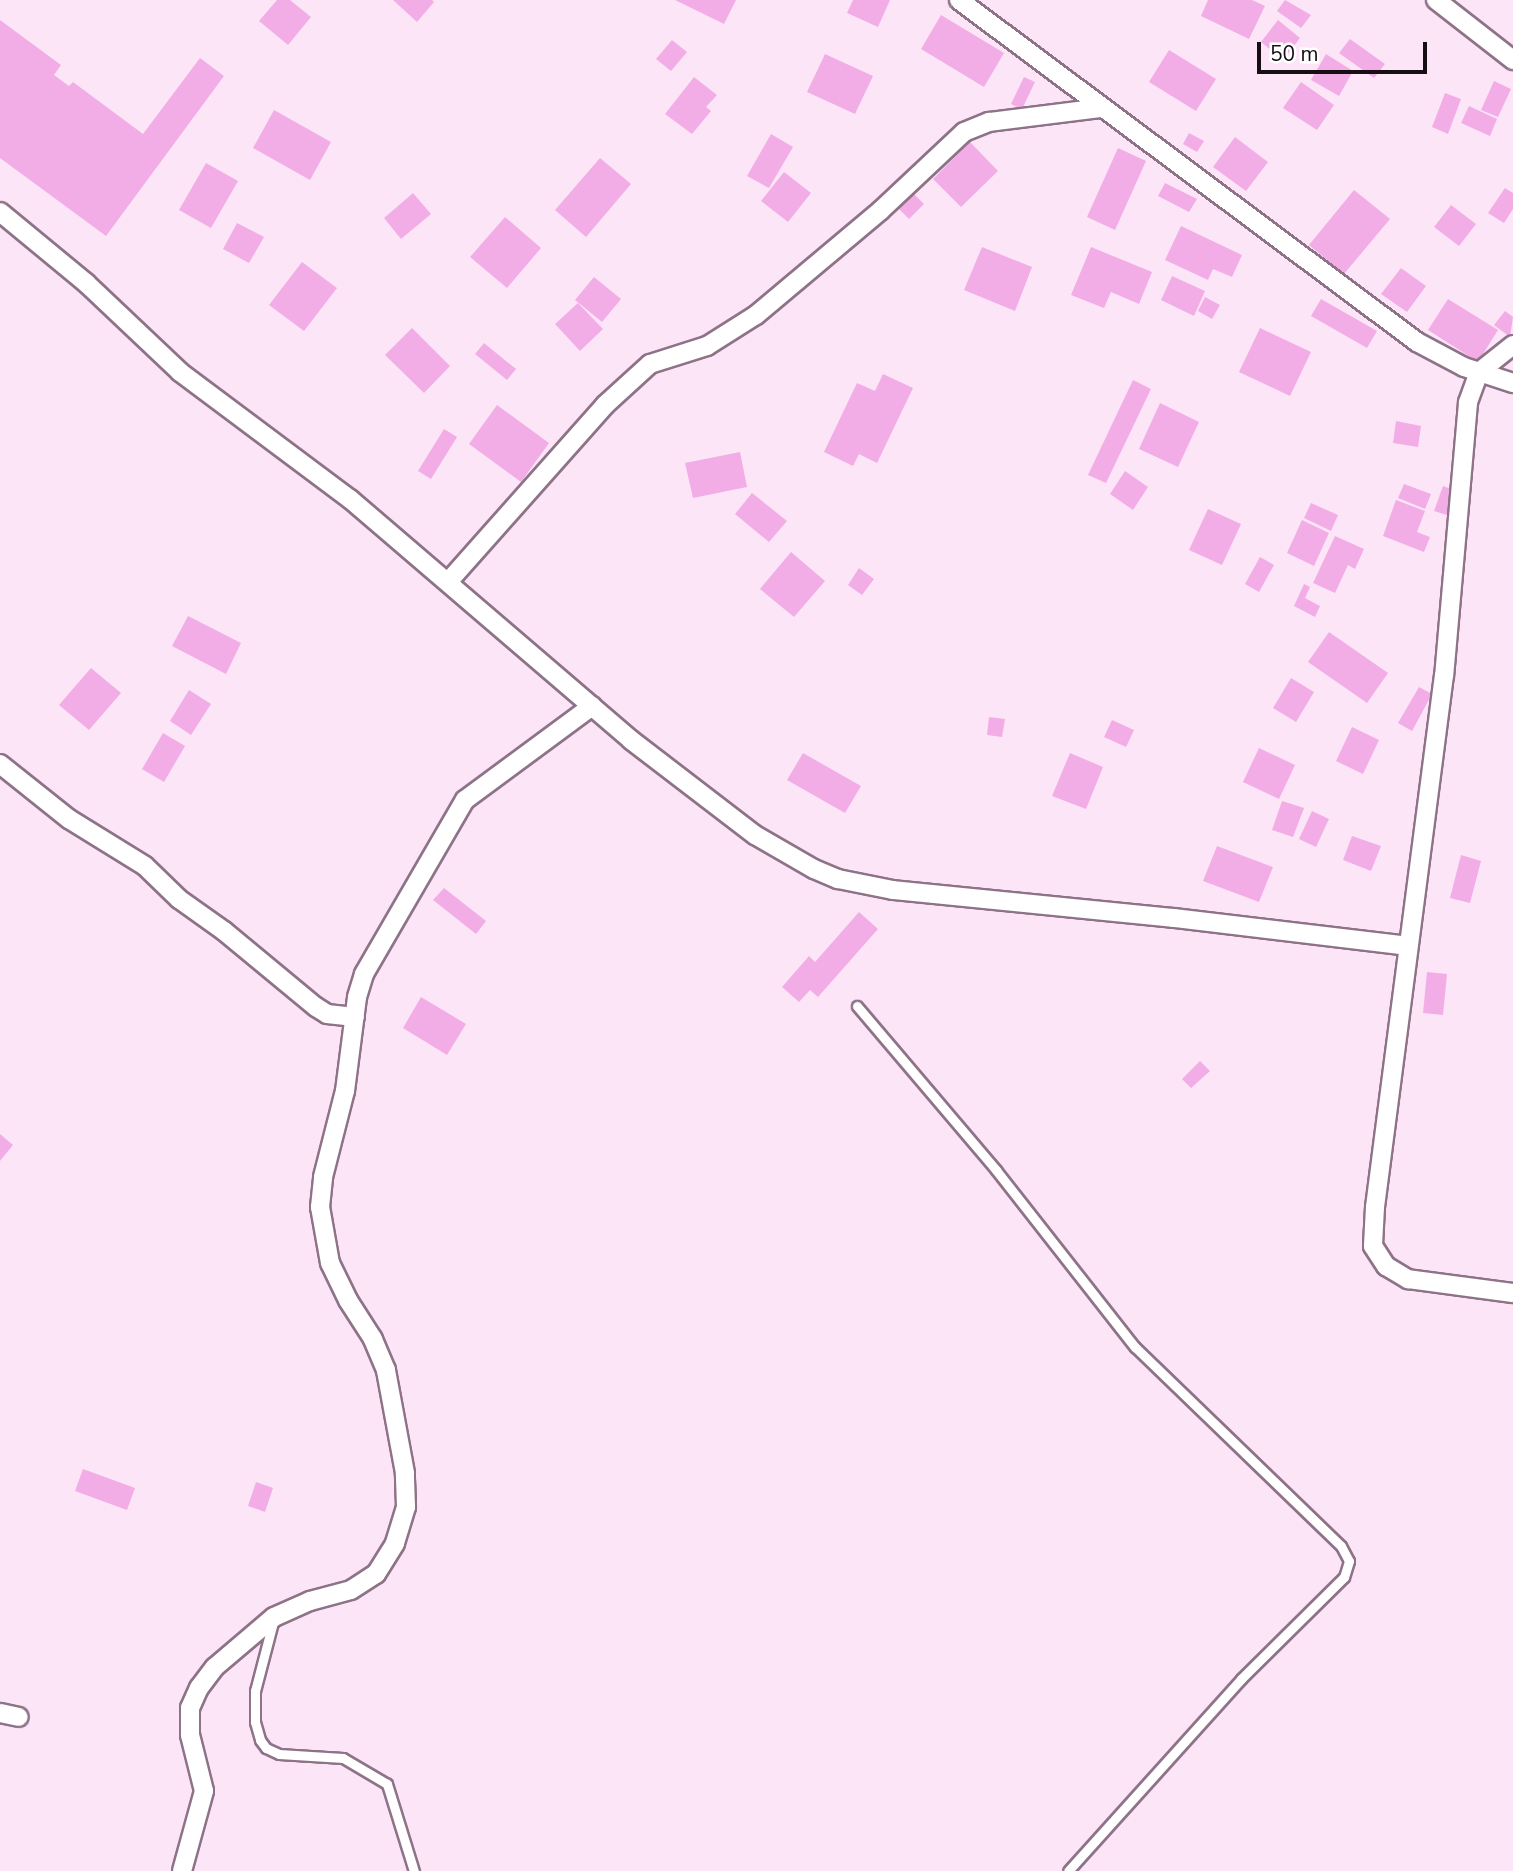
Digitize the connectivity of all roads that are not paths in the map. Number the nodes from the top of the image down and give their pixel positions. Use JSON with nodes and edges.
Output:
{"nodes":[{"id":1,"x":959,"y":0,"type":"edge"},
{"id":2,"x":1436,"y":0,"type":"edge"},
{"id":3,"x":1513,"y":60,"type":"edge"},
{"id":4,"x":1101,"y":108,"type":"junction"},
{"id":5,"x":0,"y":212,"type":"edge"},
{"id":6,"x":1513,"y":345,"type":"edge"},
{"id":7,"x":1479,"y":372,"type":"junction"},
{"id":8,"x":1513,"y":383,"type":"edge"},
{"id":9,"x":448,"y":582,"type":"junction"},
{"id":10,"x":592,"y":706,"type":"junction"},
{"id":11,"x":0,"y":764,"type":"edge"},
{"id":12,"x":1409,"y":946,"type":"junction"},
{"id":13,"x":858,"y":1006,"type":"dead end"},
{"id":14,"x":355,"y":1017,"type":"junction"},
{"id":15,"x":1513,"y":1293,"type":"edge"},
{"id":16,"x":274,"y":1617,"type":"junction"},
{"id":17,"x":0,"y":1713,"type":"edge"},
{"id":18,"x":19,"y":1717,"type":"dead end"},
{"id":19,"x":182,"y":1871,"type":"edge"},
{"id":20,"x":414,"y":1871,"type":"edge"},
{"id":21,"x":1068,"y":1871,"type":"edge"}],
"edges":[{"from":1,"to":4,"type":"street"},
{"from":2,"to":3,"type":"street"},
{"from":4,"to":7,"type":"street"},
{"from":4,"to":9,"type":"street"},
{"from":5,"to":9,"type":"street"},
{"from":6,"to":7,"type":"street"},
{"from":7,"to":8,"type":"street"},
{"from":7,"to":12,"type":"street"},
{"from":9,"to":10,"type":"street"},
{"from":10,"to":12,"type":"street"},
{"from":10,"to":14,"type":"street"},
{"from":11,"to":14,"type":"street"},
{"from":12,"to":15,"type":"street"},
{"from":13,"to":21,"type":"lane"},
{"from":14,"to":16,"type":"street"},
{"from":16,"to":19,"type":"street"},
{"from":16,"to":20,"type":"lane"},
{"from":17,"to":18,"type":"street"}]}
